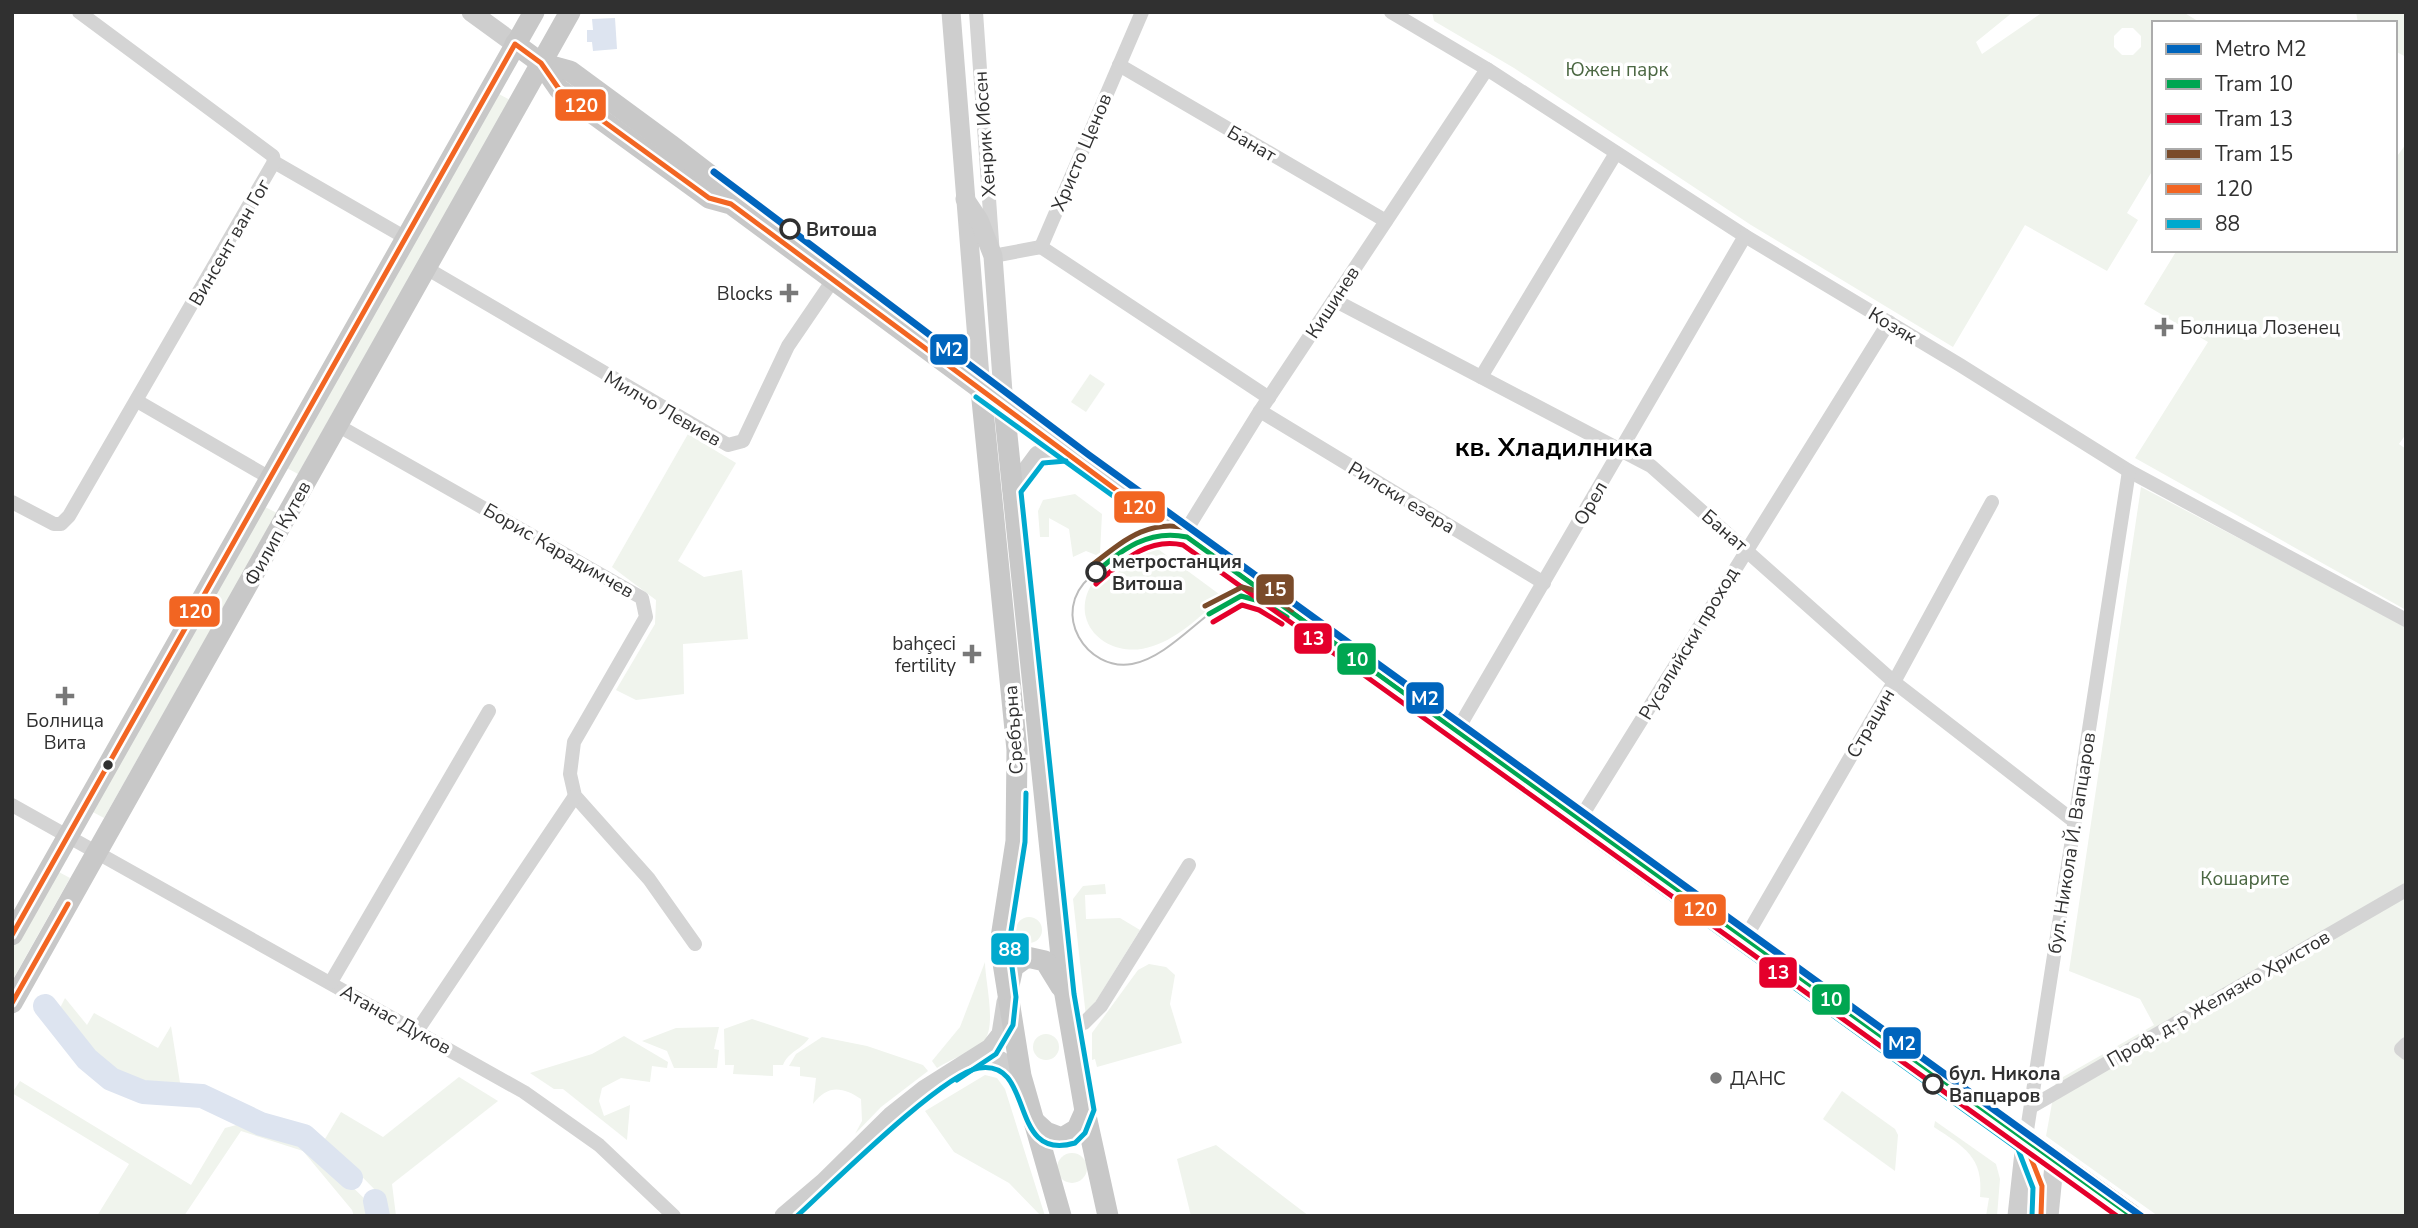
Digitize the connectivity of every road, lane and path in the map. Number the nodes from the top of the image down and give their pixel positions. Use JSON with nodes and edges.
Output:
{"nodes":[{"id":1,"x":79,"y":12,"type":"edge"},
{"id":2,"x":471,"y":12,"type":"edge"},
{"id":3,"x":534,"y":12,"type":"edge"},
{"id":4,"x":570,"y":12,"type":"edge"},
{"id":5,"x":951,"y":12,"type":"edge"},
{"id":6,"x":976,"y":12,"type":"edge"},
{"id":7,"x":1142,"y":12,"type":"edge"},
{"id":8,"x":1391,"y":12,"type":"edge"},
{"id":9,"x":515,"y":44,"type":"junction"},
{"id":10,"x":541,"y":63,"type":"junction"},
{"id":11,"x":1119,"y":65,"type":"junction"},
{"id":12,"x":1487,"y":69,"type":"junction"},
{"id":13,"x":1616,"y":153,"type":"junction"},
{"id":14,"x":274,"y":162,"type":"junction"},
{"id":15,"x":965,"y":199,"type":"junction"},
{"id":16,"x":1386,"y":221,"type":"junction"},
{"id":17,"x":1745,"y":236,"type":"junction"},
{"id":18,"x":406,"y":238,"type":"junction"},
{"id":19,"x":1041,"y":247,"type":"junction"},
{"id":20,"x":993,"y":256,"type":"junction"},
{"id":21,"x":426,"y":268,"type":"junction"},
{"id":22,"x":833,"y":280,"type":"junction"},
{"id":23,"x":1334,"y":300,"type":"junction"},
{"id":24,"x":1889,"y":322,"type":"junction"},
{"id":25,"x":1481,"y":377,"type":"junction"},
{"id":26,"x":981,"y":390,"type":"junction"},
{"id":27,"x":137,"y":401,"type":"junction"},
{"id":28,"x":1265,"y":404,"type":"junction"},
{"id":29,"x":1004,"y":406,"type":"junction"},
{"id":30,"x":337,"y":425,"type":"junction"},
{"id":31,"x":1620,"y":449,"type":"junction"},
{"id":32,"x":1065,"y":452,"type":"junction"},
{"id":33,"x":2129,"y":471,"type":"junction"},
{"id":34,"x":271,"y":478,"type":"junction"},
{"id":35,"x":1012,"y":490,"type":"junction"},
{"id":36,"x":12,"y":502,"type":"edge"},
{"id":37,"x":1992,"y":502,"type":"dead end"},
{"id":38,"x":1182,"y":537,"type":"junction"},
{"id":39,"x":1745,"y":548,"type":"junction"},
{"id":40,"x":1544,"y":583,"type":"junction"},
{"id":41,"x":2406,"y":620,"type":"edge"},
{"id":42,"x":1894,"y":682,"type":"junction"},
{"id":43,"x":489,"y":711,"type":"dead end"},
{"id":44,"x":1455,"y":734,"type":"junction"},
{"id":45,"x":575,"y":796,"type":"junction"},
{"id":46,"x":12,"y":805,"type":"edge"},
{"id":47,"x":1578,"y":822,"type":"junction"},
{"id":48,"x":2075,"y":822,"type":"junction"},
{"id":49,"x":69,"y":835,"type":"junction"},
{"id":50,"x":98,"y":852,"type":"junction"},
{"id":51,"x":1189,"y":865,"type":"dead end"},
{"id":52,"x":2406,"y":890,"type":"edge"},
{"id":53,"x":12,"y":935,"type":"edge"},
{"id":54,"x":1743,"y":942,"type":"junction"},
{"id":55,"x":695,"y":944,"type":"dead end"},
{"id":56,"x":331,"y":982,"type":"junction"},
{"id":57,"x":1065,"y":995,"type":"junction"},
{"id":58,"x":1007,"y":997,"type":"junction"},
{"id":59,"x":12,"y":1003,"type":"edge"},
{"id":60,"x":1070,"y":1028,"type":"junction"},
{"id":61,"x":417,"y":1031,"type":"junction"},
{"id":62,"x":976,"y":1059,"type":"junction"},
{"id":63,"x":1021,"y":1076,"type":"junction"},
{"id":64,"x":2031,"y":1107,"type":"junction"},
{"id":65,"x":1085,"y":1111,"type":"junction"},
{"id":66,"x":1035,"y":1122,"type":"junction"},
{"id":67,"x":2025,"y":1143,"type":"junction"},
{"id":68,"x":2054,"y":1164,"type":"junction"},
{"id":69,"x":674,"y":1216,"type":"edge"},
{"id":70,"x":784,"y":1216,"type":"edge"},
{"id":71,"x":1061,"y":1216,"type":"edge"},
{"id":72,"x":1108,"y":1216,"type":"edge"},
{"id":73,"x":2017,"y":1216,"type":"edge"},
{"id":74,"x":2049,"y":1216,"type":"edge"},
{"id":75,"x":2127,"y":1216,"type":"edge"}],
"edges":[{"from":1,"to":14,"type":"street","name":"Винсент ван Гог"},
{"from":2,"to":9,"type":"main road"},
{"from":3,"to":9,"type":"main road","name":"Филип Кутев"},
{"from":4,"to":10,"type":"main road","name":"Филип Кутев"},
{"from":5,"to":15,"type":"main road","name":"Хенрик Ибсен"},
{"from":6,"to":20,"type":"street","name":"Хенрик Ибсен"},
{"from":7,"to":11,"type":"street","name":"Христо Ценов"},
{"from":8,"to":12,"type":"street","name":"Козяк"},
{"from":9,"to":10,"type":"main road"},
{"from":9,"to":18,"type":"main road","name":"Филип Кутев"},
{"from":10,"to":21,"type":"main road","name":"Филип Кутев"},
{"from":10,"to":22,"type":"main road"},
{"from":11,"to":16,"type":"street","name":"Банат"},
{"from":11,"to":19,"type":"street","name":"Христо Ценов"},
{"from":12,"to":13,"type":"street","name":"Козяк"},
{"from":12,"to":16,"type":"street","name":"Кишинев"},
{"from":13,"to":17,"type":"street","name":"Козяк"},
{"from":13,"to":25,"type":"street"},
{"from":14,"to":18,"type":"street"},
{"from":14,"to":27,"type":"street","name":"Винсент ван Гог"},
{"from":15,"to":20,"type":"main road","name":"Хенрик Ибсен"},
{"from":15,"to":26,"type":"main road","name":"Хенрик Ибсен"},
{"from":16,"to":23,"type":"street","name":"Кишинев"},
{"from":17,"to":24,"type":"street","name":"Козяк"},
{"from":17,"to":31,"type":"street","name":"Орел"},
{"from":18,"to":34,"type":"main road","name":"Филип Кутев"},
{"from":19,"to":20,"type":"street"},
{"from":19,"to":28,"type":"street","name":"Рилски езера"},
{"from":20,"to":29,"type":"main road","name":"Хенрик Ибсен"},
{"from":21,"to":22,"type":"street","name":"Милчо Левиев"},
{"from":21,"to":30,"type":"main road","name":"Филип Кутев"},
{"from":22,"to":26,"type":"main road"},
{"from":23,"to":25,"type":"street","name":"Банат"},
{"from":23,"to":28,"type":"street","name":"Кишинев"},
{"from":24,"to":33,"type":"street","name":"Козяк"},
{"from":24,"to":39,"type":"street","name":"Русалийски проход"},
{"from":25,"to":31,"type":"street","name":"Банат"},
{"from":26,"to":29,"type":"main road"},
{"from":26,"to":58,"type":"main road","name":"Сребърна"},
{"from":27,"to":34,"type":"street"},
{"from":27,"to":36,"type":"street","name":"Винсент ван Гог"},
{"from":28,"to":38,"type":"street","name":"Кишинев"},
{"from":28,"to":40,"type":"street","name":"Рилски езера"},
{"from":29,"to":32,"type":"main road"},
{"from":29,"to":35,"type":"main road","name":"Сребърна"},
{"from":30,"to":45,"type":"street","name":"Борис Карадимчев"},
{"from":30,"to":50,"type":"main road","name":"Филип Кутев"},
{"from":31,"to":39,"type":"street","name":"Банат"},
{"from":31,"to":40,"type":"street","name":"Орел"},
{"from":32,"to":35,"type":"main road"},
{"from":32,"to":38,"type":"main road"},
{"from":33,"to":41,"type":"street","name":"Козяк"},
{"from":33,"to":48,"type":"street","name":"бул. Никола Й. Вапцаров"},
{"from":34,"to":49,"type":"main road","name":"Филип Кутев"},
{"from":35,"to":57,"type":"main road","name":"Сребърна"},
{"from":37,"to":42,"type":"street","name":"Страцин"},
{"from":38,"to":44,"type":"main road"},
{"from":39,"to":42,"type":"street","name":"Банат"},
{"from":39,"to":47,"type":"street","name":"Русалийски проход"},
{"from":40,"to":44,"type":"street","name":"Орел"},
{"from":42,"to":48,"type":"street","name":"Банат"},
{"from":42,"to":54,"type":"street","name":"Страцин"},
{"from":43,"to":56,"type":"street"},
{"from":44,"to":47,"type":"main road"},
{"from":45,"to":55,"type":"street"},
{"from":45,"to":61,"type":"street"},
{"from":46,"to":49,"type":"street","name":"Атанас Дуков"},
{"from":47,"to":54,"type":"main road"},
{"from":48,"to":64,"type":"street","name":"бул. Никола Й. Вапцаров"},
{"from":49,"to":50,"type":"street","name":"Атанас Дуков"},
{"from":49,"to":53,"type":"main road","name":"Филип Кутев"},
{"from":50,"to":56,"type":"street","name":"Атанас Дуков"},
{"from":50,"to":59,"type":"main road","name":"Филип Кутев"},
{"from":51,"to":60,"type":"street"},
{"from":52,"to":64,"type":"street","name":"Проф. д-р Желязко Христов"},
{"from":54,"to":67,"type":"main road"},
{"from":56,"to":61,"type":"street","name":"Атанас Дуков"},
{"from":57,"to":58,"type":"main road"},
{"from":57,"to":60,"type":"main road","name":"Сребърна"},
{"from":58,"to":62,"type":"main road","name":"Сребърна"},
{"from":58,"to":63,"type":"main road"},
{"from":60,"to":65,"type":"main road","name":"Сребърна"},
{"from":61,"to":69,"type":"street","name":"Атанас Дуков"},
{"from":62,"to":63,"type":"main road"},
{"from":62,"to":70,"type":"main road","name":"Сребърна"},
{"from":63,"to":66,"type":"main road"},
{"from":64,"to":67,"type":"street","name":"бул. Никола Й. Вапцаров"},
{"from":65,"to":66,"type":"main road"},
{"from":65,"to":72,"type":"main road","name":"Сребърна"},
{"from":66,"to":71,"type":"main road"},
{"from":67,"to":68,"type":"main road"},
{"from":67,"to":73,"type":"main road","name":"бул. Никола Й. Вапцаров"},
{"from":68,"to":74,"type":"main road"},
{"from":68,"to":75,"type":"main road"}]}
